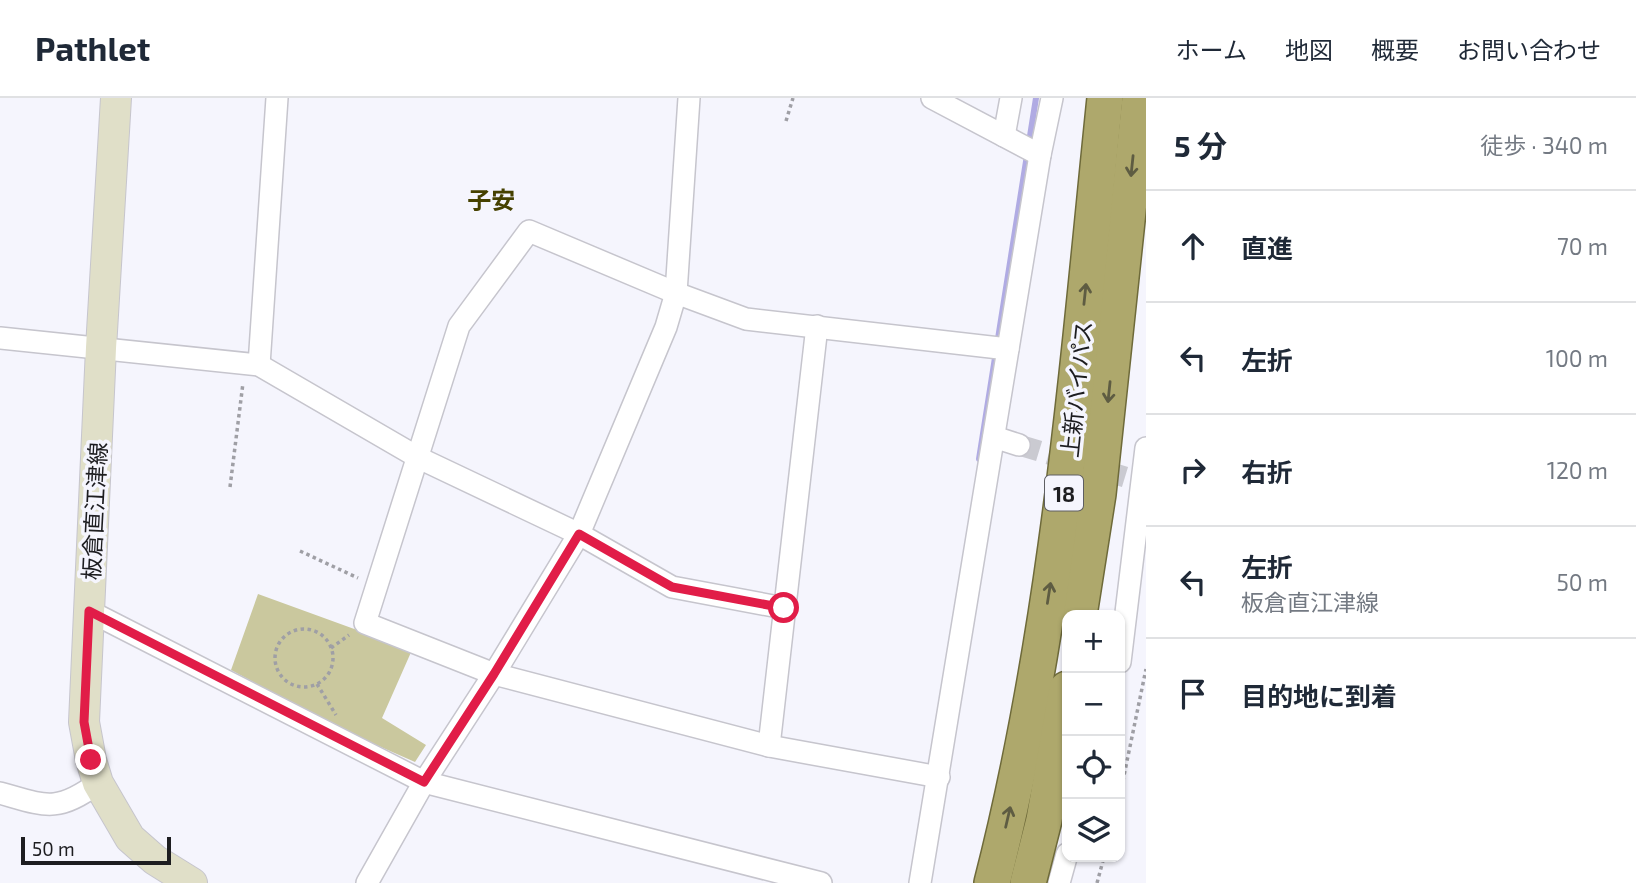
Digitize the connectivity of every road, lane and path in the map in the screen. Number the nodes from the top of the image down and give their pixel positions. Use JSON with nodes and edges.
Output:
{"nodes":[{"id":1,"x":117,"y":98,"type":"edge"},
{"id":2,"x":277,"y":98,"type":"edge"},
{"id":3,"x":690,"y":98,"type":"edge"},
{"id":4,"x":793,"y":98,"type":"edge"},
{"id":5,"x":932,"y":98,"type":"edge"},
{"id":6,"x":1011,"y":98,"type":"edge"},
{"id":7,"x":1052,"y":98,"type":"edge"},
{"id":8,"x":1105,"y":98,"type":"edge"},
{"id":9,"x":1140,"y":98,"type":"edge"},
{"id":10,"x":786,"y":121,"type":"dead end"},
{"id":11,"x":1004,"y":136,"type":"junction"},
{"id":12,"x":1040,"y":155,"type":"junction"},
{"id":13,"x":676,"y":293,"type":"junction"},
{"id":14,"x":817,"y":326,"type":"junction"},
{"id":15,"x":0,"y":338,"type":"edge"},
{"id":16,"x":102,"y":348,"type":"junction"},
{"id":17,"x":1008,"y":349,"type":"junction"},
{"id":18,"x":252,"y":364,"type":"junction"},
{"id":19,"x":993,"y":437,"type":"junction"},
{"id":20,"x":1020,"y":445,"type":"tunnel mouth"},
{"id":21,"x":1146,"y":449,"type":"edge"},
{"id":22,"x":419,"y":458,"type":"junction"},
{"id":23,"x":1137,"y":482,"type":"edge"},
{"id":24,"x":230,"y":487,"type":"dead end"},
{"id":25,"x":579,"y":534,"type":"junction"},
{"id":26,"x":300,"y":551,"type":"dead end"},
{"id":27,"x":377,"y":586,"type":"junction"},
{"id":28,"x":784,"y":608,"type":"junction"},
{"id":29,"x":1080,"y":610,"type":"edge"},
{"id":30,"x":1125,"y":610,"type":"edge"},
{"id":31,"x":89,"y":611,"type":"junction"},
{"id":32,"x":1146,"y":669,"type":"edge"},
{"id":33,"x":494,"y":674,"type":"junction"},
{"id":34,"x":325,"y":678,"type":"joint"},
{"id":35,"x":1062,"y":717,"type":"edge"},
{"id":36,"x":769,"y":746,"type":"junction"},
{"id":37,"x":1125,"y":771,"type":"edge"},
{"id":38,"x":939,"y":777,"type":"junction"},
{"id":39,"x":424,"y":782,"type":"junction"},
{"id":40,"x":98,"y":783,"type":"junction"},
{"id":41,"x":0,"y":793,"type":"edge"},
{"id":42,"x":1065,"y":862,"type":"edge"},
{"id":43,"x":1103,"y":862,"type":"edge"},
{"id":44,"x":192,"y":883,"type":"edge"},
{"id":45,"x":366,"y":883,"type":"edge"},
{"id":46,"x":821,"y":883,"type":"edge"},
{"id":47,"x":920,"y":883,"type":"edge"},
{"id":48,"x":992,"y":883,"type":"edge"},
{"id":49,"x":1028,"y":883,"type":"edge"},
{"id":50,"x":1059,"y":883,"type":"edge"},
{"id":51,"x":1097,"y":883,"type":"edge"}],
"edges":[{"from":1,"to":16,"type":"main road","name":"板倉直江津線"},
{"from":2,"to":18,"type":"street"},
{"from":3,"to":13,"type":"street"},
{"from":4,"to":10,"type":"path"},
{"from":5,"to":11,"type":"street"},
{"from":6,"to":11,"type":"street"},
{"from":7,"to":12,"type":"street"},
{"from":48,"to":8,"type":"highway","name":"上新バイパス","number":"18","one_way":true},
{"from":9,"to":29,"type":"highway","name":"上新バイパス","number":"18","one_way":true},
{"from":11,"to":12,"type":"street"},
{"from":12,"to":17,"type":"street"},
{"from":13,"to":14,"type":"street"},
{"from":13,"to":22,"type":"street"},
{"from":13,"to":25,"type":"street"},
{"from":14,"to":17,"type":"street"},
{"from":14,"to":28,"type":"street"},
{"from":15,"to":16,"type":"street"},
{"from":16,"to":18,"type":"street"},
{"from":16,"to":31,"type":"main road","name":"板倉直江津線"},
{"from":17,"to":19,"type":"street"},
{"from":18,"to":22,"type":"street"},
{"from":18,"to":24,"type":"path"},
{"from":19,"to":20,"type":"street"},
{"from":19,"to":38,"type":"street"},
{"from":21,"to":23,"type":"street"},
{"from":22,"to":25,"type":"street"},
{"from":22,"to":27,"type":"street"},
{"from":23,"to":30,"type":"street"},
{"from":25,"to":28,"type":"street"},
{"from":25,"to":33,"type":"street"},
{"from":26,"to":27,"type":"path"},
{"from":27,"to":33,"type":"street"},
{"from":28,"to":36,"type":"street"},
{"from":31,"to":39,"type":"street"},
{"from":31,"to":40,"type":"main road","name":"板倉直江津線"},
{"from":32,"to":37,"type":"path"},
{"from":33,"to":36,"type":"street"},
{"from":33,"to":39,"type":"street"},
{"from":34,"to":34,"type":"path"},
{"from":35,"to":49,"type":"highway"},
{"from":36,"to":38,"type":"street"},
{"from":38,"to":47,"type":"street"},
{"from":39,"to":45,"type":"street"},
{"from":39,"to":46,"type":"street"},
{"from":40,"to":41,"type":"street"},
{"from":40,"to":44,"type":"main road","name":"板倉直江津線"},
{"from":42,"to":50,"type":"street"},
{"from":43,"to":51,"type":"path"}]}
